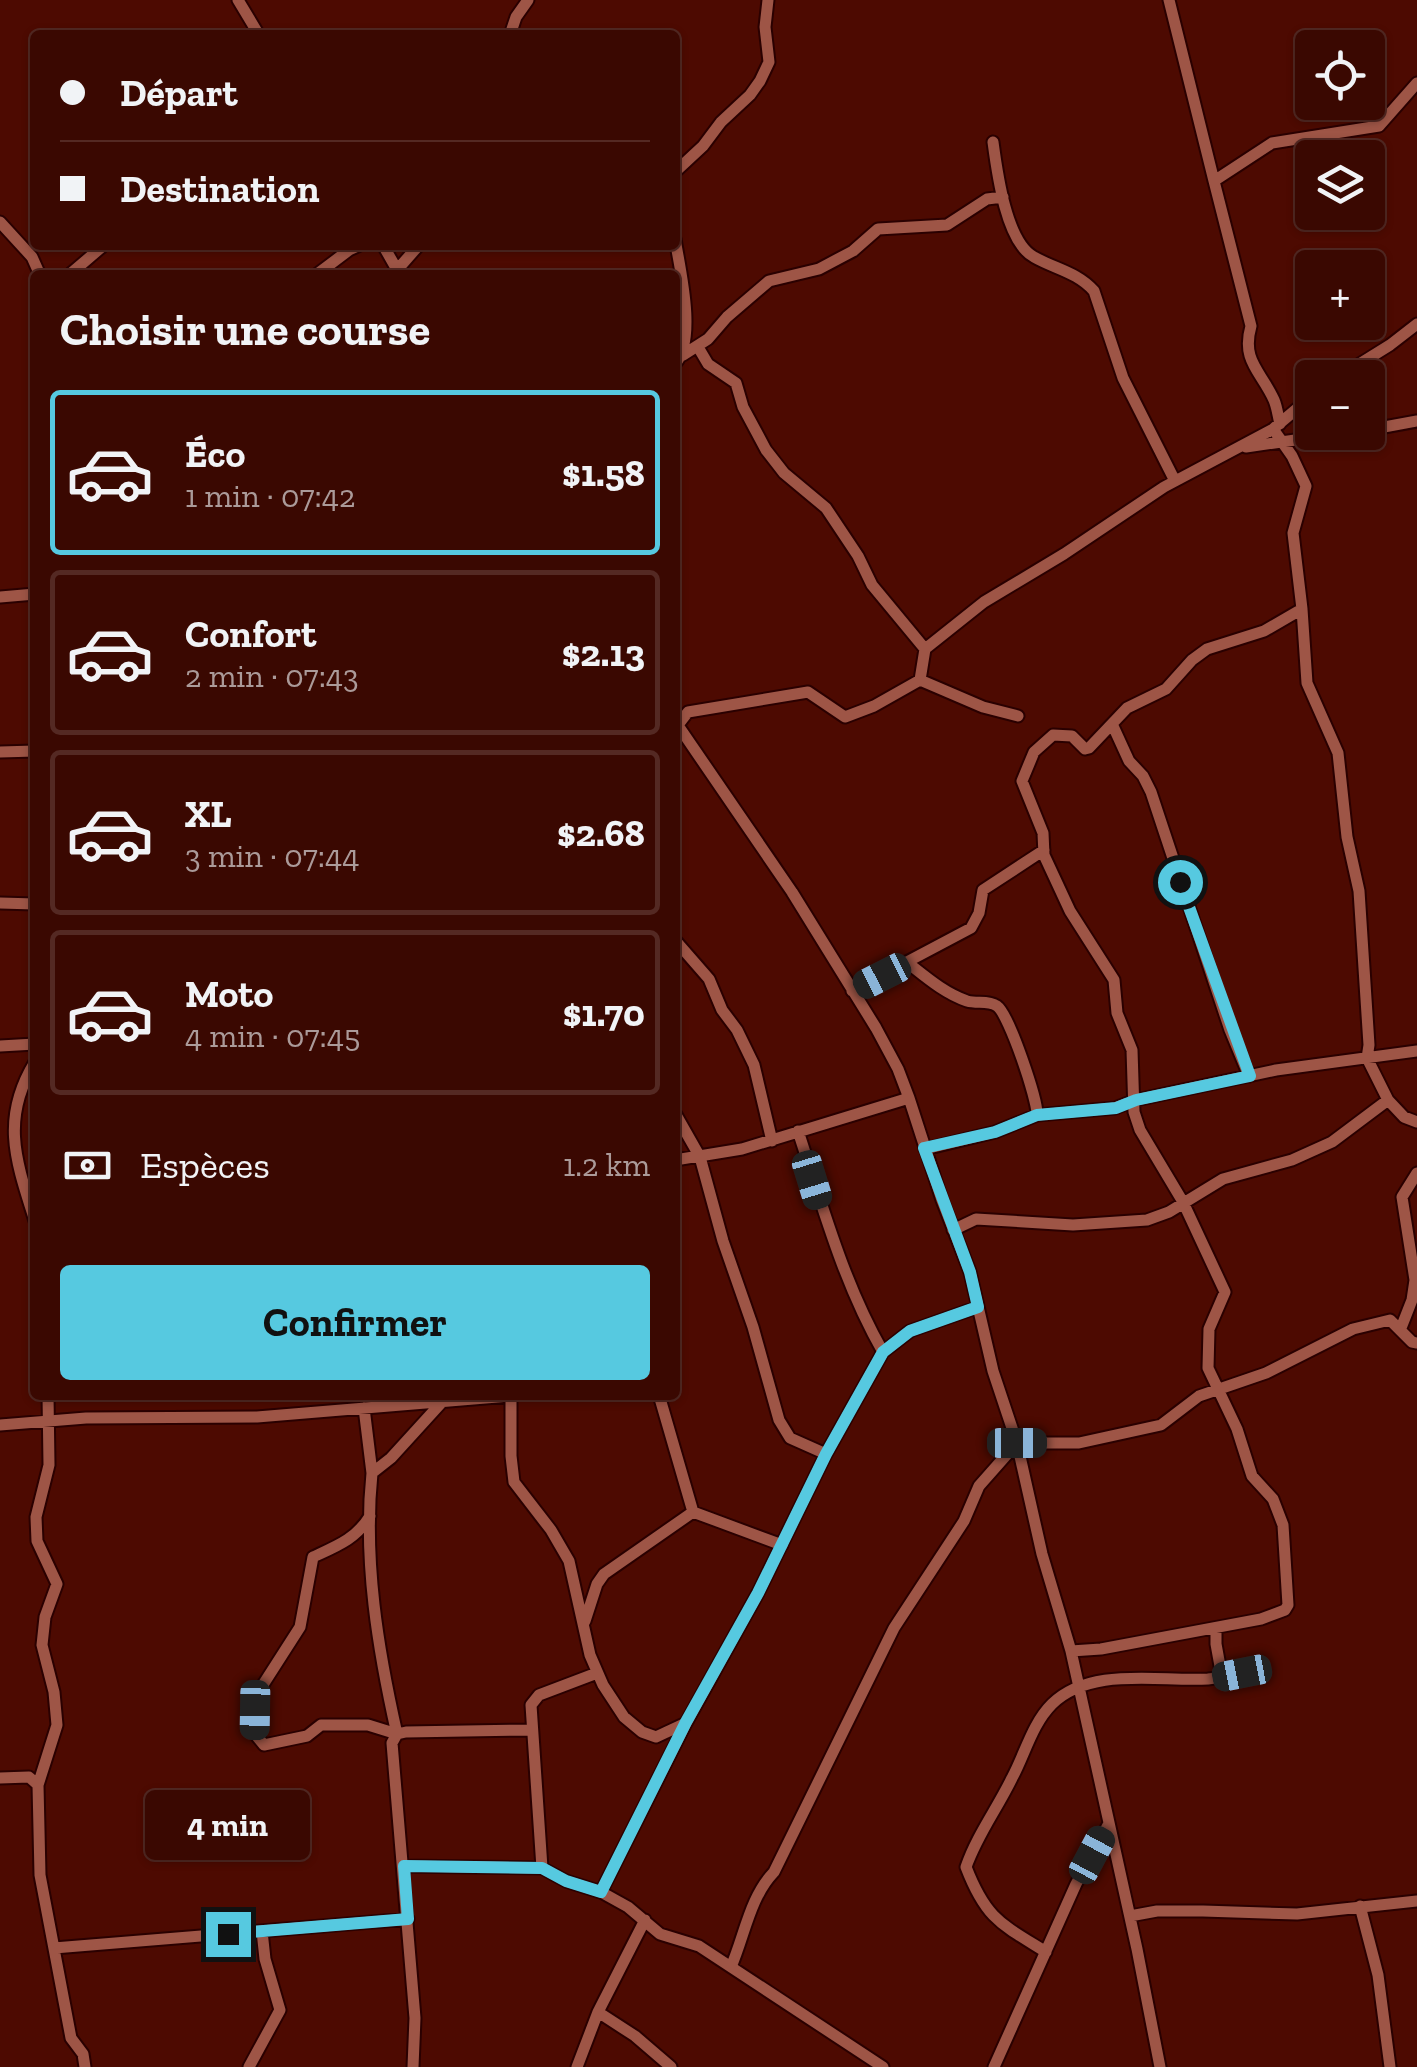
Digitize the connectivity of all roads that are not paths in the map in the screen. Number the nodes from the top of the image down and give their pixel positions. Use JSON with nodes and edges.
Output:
{"nodes":[{"id":1,"x":238,"y":0,"type":"edge"},
{"id":2,"x":528,"y":0,"type":"edge"},
{"id":3,"x":768,"y":0,"type":"edge"},
{"id":4,"x":1169,"y":0,"type":"edge"},
{"id":5,"x":256,"y":30,"type":"edge"},
{"id":6,"x":512,"y":30,"type":"edge"},
{"id":7,"x":1417,"y":83,"type":"edge"},
{"id":8,"x":994,"y":142,"type":"dead end"},
{"id":9,"x":680,"y":167,"type":"edge"},
{"id":10,"x":1214,"y":182,"type":"junction"},
{"id":11,"x":1004,"y":197,"type":"junction"},
{"id":12,"x":0,"y":222,"type":"edge"},
{"id":13,"x":98,"y":250,"type":"edge"},
{"id":14,"x":348,"y":250,"type":"edge"},
{"id":15,"x":677,"y":250,"type":"edge"},
{"id":16,"x":38,"y":270,"type":"edge"},
{"id":17,"x":75,"y":270,"type":"edge"},
{"id":18,"x":322,"y":270,"type":"edge"},
{"id":19,"x":1417,"y":324,"type":"edge"},
{"id":20,"x":680,"y":339,"type":"edge"},
{"id":21,"x":698,"y":347,"type":"junction"},
{"id":22,"x":680,"y":359,"type":"edge"},
{"id":23,"x":1364,"y":360,"type":"edge"},
{"id":24,"x":1295,"y":410,"type":"edge"},
{"id":25,"x":1417,"y":421,"type":"edge"},
{"id":26,"x":1276,"y":426,"type":"junction"},
{"id":27,"x":1385,"y":427,"type":"edge"},
{"id":28,"x":1295,"y":442,"type":"edge"},
{"id":29,"x":1284,"y":444,"type":"junction"},
{"id":30,"x":1239,"y":448,"type":"junction"},
{"id":31,"x":1175,"y":481,"type":"junction"},
{"id":32,"x":30,"y":594,"type":"edge"},
{"id":33,"x":0,"y":597,"type":"edge"},
{"id":34,"x":1302,"y":609,"type":"junction"},
{"id":35,"x":925,"y":650,"type":"junction"},
{"id":36,"x":920,"y":680,"type":"junction"},
{"id":37,"x":1018,"y":716,"type":"dead end"},
{"id":38,"x":680,"y":719,"type":"edge"},
{"id":39,"x":1113,"y":726,"type":"junction"},
{"id":40,"x":680,"y":729,"type":"edge"},
{"id":41,"x":30,"y":751,"type":"edge"},
{"id":42,"x":0,"y":752,"type":"edge"},
{"id":43,"x":1044,"y":850,"type":"junction"},
{"id":44,"x":0,"y":903,"type":"edge"},
{"id":45,"x":30,"y":904,"type":"edge"},
{"id":46,"x":680,"y":946,"type":"edge"},
{"id":47,"x":908,"y":963,"type":"junction"},
{"id":48,"x":852,"y":990,"type":"junction"},
{"id":49,"x":30,"y":1044,"type":"edge"},
{"id":50,"x":0,"y":1046,"type":"edge"},
{"id":51,"x":1417,"y":1051,"type":"edge"},
{"id":52,"x":1367,"y":1058,"type":"junction"},
{"id":53,"x":30,"y":1071,"type":"edge"},
{"id":54,"x":1250,"y":1076,"type":"junction"},
{"id":55,"x":908,"y":1098,"type":"junction"},
{"id":56,"x":1136,"y":1100,"type":"junction"},
{"id":57,"x":1388,"y":1100,"type":"junction"},
{"id":58,"x":1037,"y":1115,"type":"junction"},
{"id":59,"x":1411,"y":1120,"type":"edge"},
{"id":60,"x":680,"y":1122,"type":"edge"},
{"id":61,"x":798,"y":1131,"type":"junction"},
{"id":62,"x":1417,"y":1135,"type":"edge"},
{"id":63,"x":772,"y":1141,"type":"junction"},
{"id":64,"x":924,"y":1148,"type":"junction"},
{"id":65,"x":700,"y":1157,"type":"junction"},
{"id":66,"x":680,"y":1159,"type":"edge"},
{"id":67,"x":1417,"y":1173,"type":"edge"},
{"id":68,"x":1184,"y":1202,"type":"junction"},
{"id":69,"x":30,"y":1208,"type":"edge"},
{"id":70,"x":953,"y":1230,"type":"junction"},
{"id":71,"x":978,"y":1307,"type":"junction"},
{"id":72,"x":1400,"y":1328,"type":"junction"},
{"id":73,"x":1417,"y":1344,"type":"edge"},
{"id":74,"x":883,"y":1352,"type":"junction"},
{"id":75,"x":1218,"y":1390,"type":"junction"},
{"id":76,"x":48,"y":1400,"type":"edge"},
{"id":77,"x":465,"y":1400,"type":"edge"},
{"id":78,"x":511,"y":1400,"type":"edge"},
{"id":79,"x":660,"y":1400,"type":"edge"},
{"id":80,"x":442,"y":1402,"type":"junction"},
{"id":81,"x":364,"y":1408,"type":"junction"},
{"id":82,"x":50,"y":1420,"type":"junction"},
{"id":83,"x":0,"y":1425,"type":"edge"},
{"id":84,"x":1017,"y":1443,"type":"junction"},
{"id":85,"x":826,"y":1454,"type":"junction"},
{"id":86,"x":372,"y":1473,"type":"junction"},
{"id":87,"x":693,"y":1512,"type":"junction"},
{"id":88,"x":370,"y":1516,"type":"junction"},
{"id":89,"x":782,"y":1544,"type":"junction"},
{"id":90,"x":584,"y":1627,"type":"junction"},
{"id":91,"x":1216,"y":1628,"type":"junction"},
{"id":92,"x":1071,"y":1651,"type":"junction"},
{"id":93,"x":1262,"y":1669,"type":"dead end"},
{"id":94,"x":597,"y":1673,"type":"junction"},
{"id":95,"x":1222,"y":1677,"type":"junction"},
{"id":96,"x":1078,"y":1687,"type":"junction"},
{"id":97,"x":686,"y":1722,"type":"junction"},
{"id":98,"x":531,"y":1730,"type":"junction"},
{"id":99,"x":397,"y":1734,"type":"junction"},
{"id":100,"x":0,"y":1778,"type":"edge"},
{"id":101,"x":38,"y":1786,"type":"junction"},
{"id":102,"x":1108,"y":1825,"type":"junction"},
{"id":103,"x":404,"y":1866,"type":"junction"},
{"id":104,"x":542,"y":1868,"type":"junction"},
{"id":105,"x":601,"y":1892,"type":"junction"},
{"id":106,"x":1417,"y":1902,"type":"edge"},
{"id":107,"x":1360,"y":1906,"type":"junction"},
{"id":108,"x":1130,"y":1916,"type":"junction"},
{"id":109,"x":408,"y":1919,"type":"junction"},
{"id":110,"x":644,"y":1920,"type":"junction"},
{"id":111,"x":262,"y":1931,"type":"junction"},
{"id":112,"x":54,"y":1948,"type":"junction"},
{"id":113,"x":1046,"y":1952,"type":"junction"},
{"id":114,"x":730,"y":1967,"type":"junction"},
{"id":115,"x":598,"y":2012,"type":"junction"},
{"id":116,"x":1158,"y":2052,"type":"junction"},
{"id":117,"x":85,"y":2067,"type":"edge"},
{"id":118,"x":249,"y":2067,"type":"edge"},
{"id":119,"x":413,"y":2067,"type":"edge"},
{"id":120,"x":577,"y":2067,"type":"edge"},
{"id":121,"x":670,"y":2067,"type":"edge"},
{"id":122,"x":883,"y":2067,"type":"edge"},
{"id":123,"x":994,"y":2067,"type":"edge"},
{"id":124,"x":1149,"y":2067,"type":"edge"},
{"id":125,"x":1160,"y":2067,"type":"edge"},
{"id":126,"x":1390,"y":2067,"type":"edge"}],
"edges":[{"from":1,"to":5,"type":"street"},
{"from":2,"to":6,"type":"street"},
{"from":3,"to":9,"type":"street"},
{"from":4,"to":10,"type":"street"},
{"from":7,"to":10,"type":"street"},
{"from":8,"to":11,"type":"street"},
{"from":10,"to":26,"type":"street"},
{"from":11,"to":21,"type":"street"},
{"from":11,"to":31,"type":"street"},
{"from":12,"to":16,"type":"street"},
{"from":13,"to":17,"type":"street"},
{"from":14,"to":18,"type":"street"},
{"from":15,"to":20,"type":"street"},
{"from":19,"to":23,"type":"street"},
{"from":21,"to":22,"type":"street"},
{"from":21,"to":35,"type":"street"},
{"from":24,"to":26,"type":"street"},
{"from":25,"to":27,"type":"street"},
{"from":26,"to":29,"type":"street"},
{"from":26,"to":30,"type":"street"},
{"from":28,"to":29,"type":"street"},
{"from":29,"to":30,"type":"street"},
{"from":29,"to":34,"type":"street"},
{"from":30,"to":31,"type":"street"},
{"from":31,"to":35,"type":"street"},
{"from":32,"to":33,"type":"street"},
{"from":34,"to":39,"type":"street"},
{"from":34,"to":52,"type":"street"},
{"from":35,"to":36,"type":"street"},
{"from":36,"to":37,"type":"street"},
{"from":36,"to":38,"type":"street"},
{"from":39,"to":43,"type":"street"},
{"from":39,"to":54,"type":"street"},
{"from":40,"to":48,"type":"street"},
{"from":41,"to":42,"type":"street"},
{"from":43,"to":47,"type":"street"},
{"from":43,"to":56,"type":"street"},
{"from":44,"to":45,"type":"street"},
{"from":46,"to":63,"type":"street"},
{"from":47,"to":48,"type":"street"},
{"from":47,"to":58,"type":"street"},
{"from":48,"to":55,"type":"street"},
{"from":49,"to":50,"type":"street"},
{"from":51,"to":52,"type":"street"},
{"from":52,"to":54,"type":"street"},
{"from":52,"to":57,"type":"street"},
{"from":53,"to":69,"type":"street"},
{"from":54,"to":56,"type":"street"},
{"from":55,"to":61,"type":"street"},
{"from":55,"to":64,"type":"street"},
{"from":56,"to":58,"type":"street"},
{"from":56,"to":68,"type":"street"},
{"from":57,"to":59,"type":"street"},
{"from":57,"to":68,"type":"street"},
{"from":58,"to":64,"type":"street"},
{"from":59,"to":62,"type":"street"},
{"from":60,"to":65,"type":"street"},
{"from":61,"to":63,"type":"street"},
{"from":61,"to":74,"type":"street"},
{"from":63,"to":65,"type":"street"},
{"from":64,"to":70,"type":"street"},
{"from":65,"to":66,"type":"street"},
{"from":65,"to":85,"type":"street"},
{"from":67,"to":72,"type":"street"},
{"from":68,"to":70,"type":"street"},
{"from":68,"to":75,"type":"street"},
{"from":70,"to":71,"type":"street"},
{"from":71,"to":74,"type":"street"},
{"from":71,"to":84,"type":"street"},
{"from":72,"to":73,"type":"street"},
{"from":72,"to":75,"type":"street"},
{"from":74,"to":85,"type":"street"},
{"from":75,"to":84,"type":"street"},
{"from":75,"to":91,"type":"street"},
{"from":76,"to":82,"type":"street"},
{"from":77,"to":80,"type":"street"},
{"from":78,"to":90,"type":"street"},
{"from":79,"to":87,"type":"street"},
{"from":80,"to":81,"type":"street"},
{"from":80,"to":86,"type":"street"},
{"from":81,"to":82,"type":"street"},
{"from":81,"to":86,"type":"street"},
{"from":82,"to":83,"type":"street"},
{"from":82,"to":101,"type":"street"},
{"from":84,"to":92,"type":"street"},
{"from":84,"to":114,"type":"street"},
{"from":85,"to":89,"type":"street"},
{"from":86,"to":88,"type":"street"},
{"from":87,"to":89,"type":"street"},
{"from":87,"to":90,"type":"street"},
{"from":88,"to":99,"type":"street"},
{"from":88,"to":99,"type":"street"},
{"from":89,"to":97,"type":"street"},
{"from":90,"to":94,"type":"street"},
{"from":91,"to":92,"type":"street"},
{"from":91,"to":95,"type":"street"},
{"from":92,"to":96,"type":"street"},
{"from":93,"to":95,"type":"street"},
{"from":94,"to":97,"type":"street"},
{"from":94,"to":98,"type":"street"},
{"from":95,"to":96,"type":"street"},
{"from":96,"to":102,"type":"street"},
{"from":96,"to":113,"type":"street"},
{"from":97,"to":105,"type":"street"},
{"from":98,"to":99,"type":"street"},
{"from":98,"to":104,"type":"street"},
{"from":99,"to":103,"type":"street"},
{"from":100,"to":101,"type":"street"},
{"from":101,"to":112,"type":"street"},
{"from":102,"to":108,"type":"street"},
{"from":102,"to":113,"type":"street"},
{"from":103,"to":104,"type":"street"},
{"from":103,"to":109,"type":"street"},
{"from":104,"to":105,"type":"street"},
{"from":105,"to":110,"type":"street"},
{"from":106,"to":107,"type":"street"},
{"from":107,"to":108,"type":"street"},
{"from":107,"to":126,"type":"street"},
{"from":108,"to":116,"type":"street"},
{"from":109,"to":111,"type":"street"},
{"from":109,"to":119,"type":"street"},
{"from":110,"to":114,"type":"street"},
{"from":110,"to":115,"type":"street"},
{"from":111,"to":112,"type":"street"},
{"from":111,"to":118,"type":"street"},
{"from":112,"to":117,"type":"street"},
{"from":113,"to":123,"type":"street"},
{"from":114,"to":122,"type":"street"},
{"from":115,"to":120,"type":"street"},
{"from":115,"to":121,"type":"street"},
{"from":116,"to":124,"type":"street"},
{"from":116,"to":125,"type":"street"}]}
